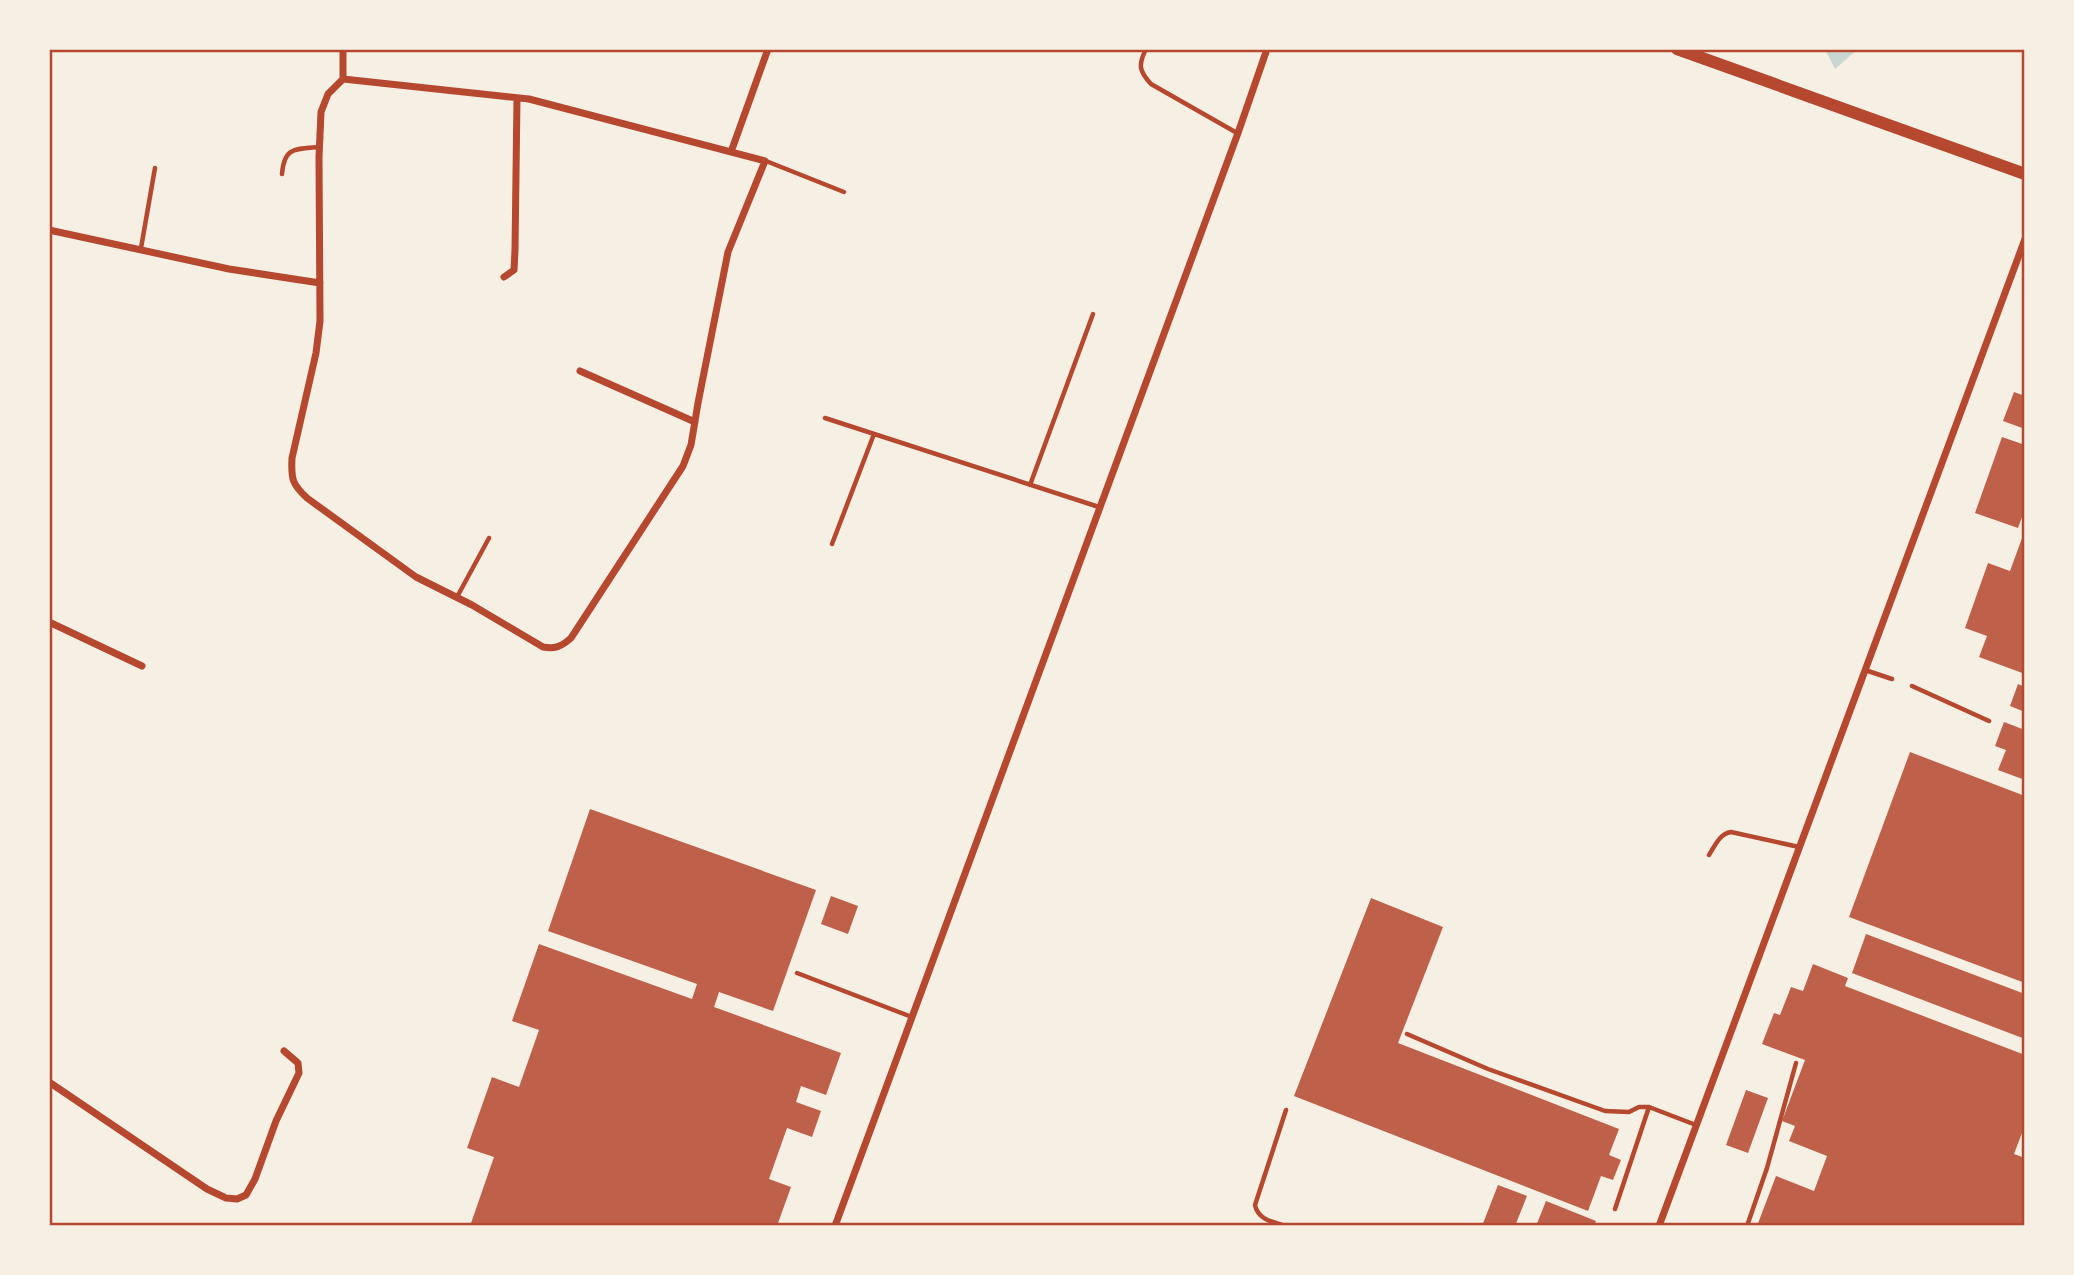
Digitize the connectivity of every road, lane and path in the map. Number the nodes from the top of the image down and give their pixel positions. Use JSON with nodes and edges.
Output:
{"nodes":[{"id":1,"x":343,"y":49,"type":"edge"},
{"id":2,"x":768,"y":49,"type":"edge"},
{"id":3,"x":1146,"y":49,"type":"edge"},
{"id":4,"x":1267,"y":49,"type":"edge"},
{"id":5,"x":1677,"y":49,"type":"edge"},
{"id":6,"x":343,"y":79,"type":"junction"},
{"id":7,"x":517,"y":98,"type":"junction"},
{"id":8,"x":1238,"y":133,"type":"junction"},
{"id":9,"x":320,"y":147,"type":"junction"},
{"id":10,"x":731,"y":152,"type":"junction"},
{"id":11,"x":765,"y":161,"type":"junction"},
{"id":12,"x":155,"y":168,"type":"dead end"},
{"id":13,"x":282,"y":174,"type":"dead end"},
{"id":14,"x":2025,"y":174,"type":"edge"},
{"id":15,"x":844,"y":192,"type":"dead end"},
{"id":16,"x":49,"y":230,"type":"edge"},
{"id":17,"x":2025,"y":239,"type":"edge"},
{"id":18,"x":141,"y":248,"type":"junction"},
{"id":19,"x":504,"y":277,"type":"dead end"},
{"id":20,"x":320,"y":283,"type":"junction"},
{"id":21,"x":1093,"y":314,"type":"dead end"},
{"id":22,"x":580,"y":371,"type":"dead end"},
{"id":23,"x":825,"y":418,"type":"dead end"},
{"id":24,"x":695,"y":422,"type":"junction"},
{"id":25,"x":874,"y":434,"type":"junction"},
{"id":26,"x":1030,"y":485,"type":"junction"},
{"id":27,"x":1100,"y":508,"type":"junction"},
{"id":28,"x":489,"y":538,"type":"dead end"},
{"id":29,"x":832,"y":544,"type":"dead end"},
{"id":30,"x":457,"y":598,"type":"junction"},
{"id":31,"x":49,"y":621,"type":"edge"},
{"id":32,"x":142,"y":666,"type":"dead end"},
{"id":33,"x":1865,"y":670,"type":"junction"},
{"id":34,"x":1892,"y":679,"type":"dead end"},
{"id":35,"x":1912,"y":686,"type":"dead end"},
{"id":36,"x":1989,"y":721,"type":"dead end"},
{"id":37,"x":1800,"y":847,"type":"junction"},
{"id":38,"x":1709,"y":855,"type":"dead end"},
{"id":39,"x":796,"y":974,"type":"dead end"},
{"id":40,"x":912,"y":1017,"type":"junction"},
{"id":41,"x":1407,"y":1034,"type":"dead end"},
{"id":42,"x":284,"y":1051,"type":"dead end"},
{"id":43,"x":1796,"y":1063,"type":"dead end"},
{"id":44,"x":49,"y":1082,"type":"edge"},
{"id":45,"x":1649,"y":1107,"type":"junction"},
{"id":46,"x":1286,"y":1110,"type":"dead end"},
{"id":47,"x":1697,"y":1125,"type":"junction"},
{"id":48,"x":1615,"y":1209,"type":"dead end"},
{"id":49,"x":835,"y":1226,"type":"edge"},
{"id":50,"x":1284,"y":1226,"type":"edge"},
{"id":51,"x":1660,"y":1226,"type":"edge"},
{"id":52,"x":1747,"y":1226,"type":"edge"}],
"edges":[{"from":1,"to":6,"type":"street"},
{"from":2,"to":10,"type":"street"},
{"from":3,"to":8,"type":"lane"},
{"from":4,"to":8,"type":"street"},
{"from":5,"to":14,"type":"main road"},
{"from":6,"to":7,"type":"street"},
{"from":6,"to":9,"type":"street"},
{"from":7,"to":10,"type":"street"},
{"from":7,"to":19,"type":"street"},
{"from":8,"to":27,"type":"street"},
{"from":9,"to":13,"type":"lane"},
{"from":9,"to":20,"type":"street"},
{"from":10,"to":11,"type":"street"},
{"from":11,"to":15,"type":"lane"},
{"from":11,"to":24,"type":"street"},
{"from":12,"to":18,"type":"lane"},
{"from":16,"to":18,"type":"street"},
{"from":17,"to":33,"type":"street"},
{"from":18,"to":20,"type":"street"},
{"from":20,"to":30,"type":"street"},
{"from":21,"to":26,"type":"lane"},
{"from":22,"to":24,"type":"street"},
{"from":23,"to":25,"type":"lane"},
{"from":24,"to":30,"type":"street"},
{"from":25,"to":26,"type":"lane"},
{"from":25,"to":29,"type":"lane"},
{"from":26,"to":27,"type":"lane"},
{"from":27,"to":40,"type":"street"},
{"from":28,"to":30,"type":"lane"},
{"from":31,"to":32,"type":"street"},
{"from":33,"to":34,"type":"lane"},
{"from":33,"to":37,"type":"street"},
{"from":35,"to":36,"type":"lane"},
{"from":37,"to":38,"type":"lane"},
{"from":37,"to":47,"type":"street"},
{"from":39,"to":40,"type":"lane"},
{"from":40,"to":49,"type":"street"},
{"from":41,"to":45,"type":"lane"},
{"from":42,"to":44,"type":"street"},
{"from":43,"to":52,"type":"lane"},
{"from":45,"to":47,"type":"lane"},
{"from":45,"to":48,"type":"lane"},
{"from":46,"to":50,"type":"lane"},
{"from":47,"to":51,"type":"street"}]}
